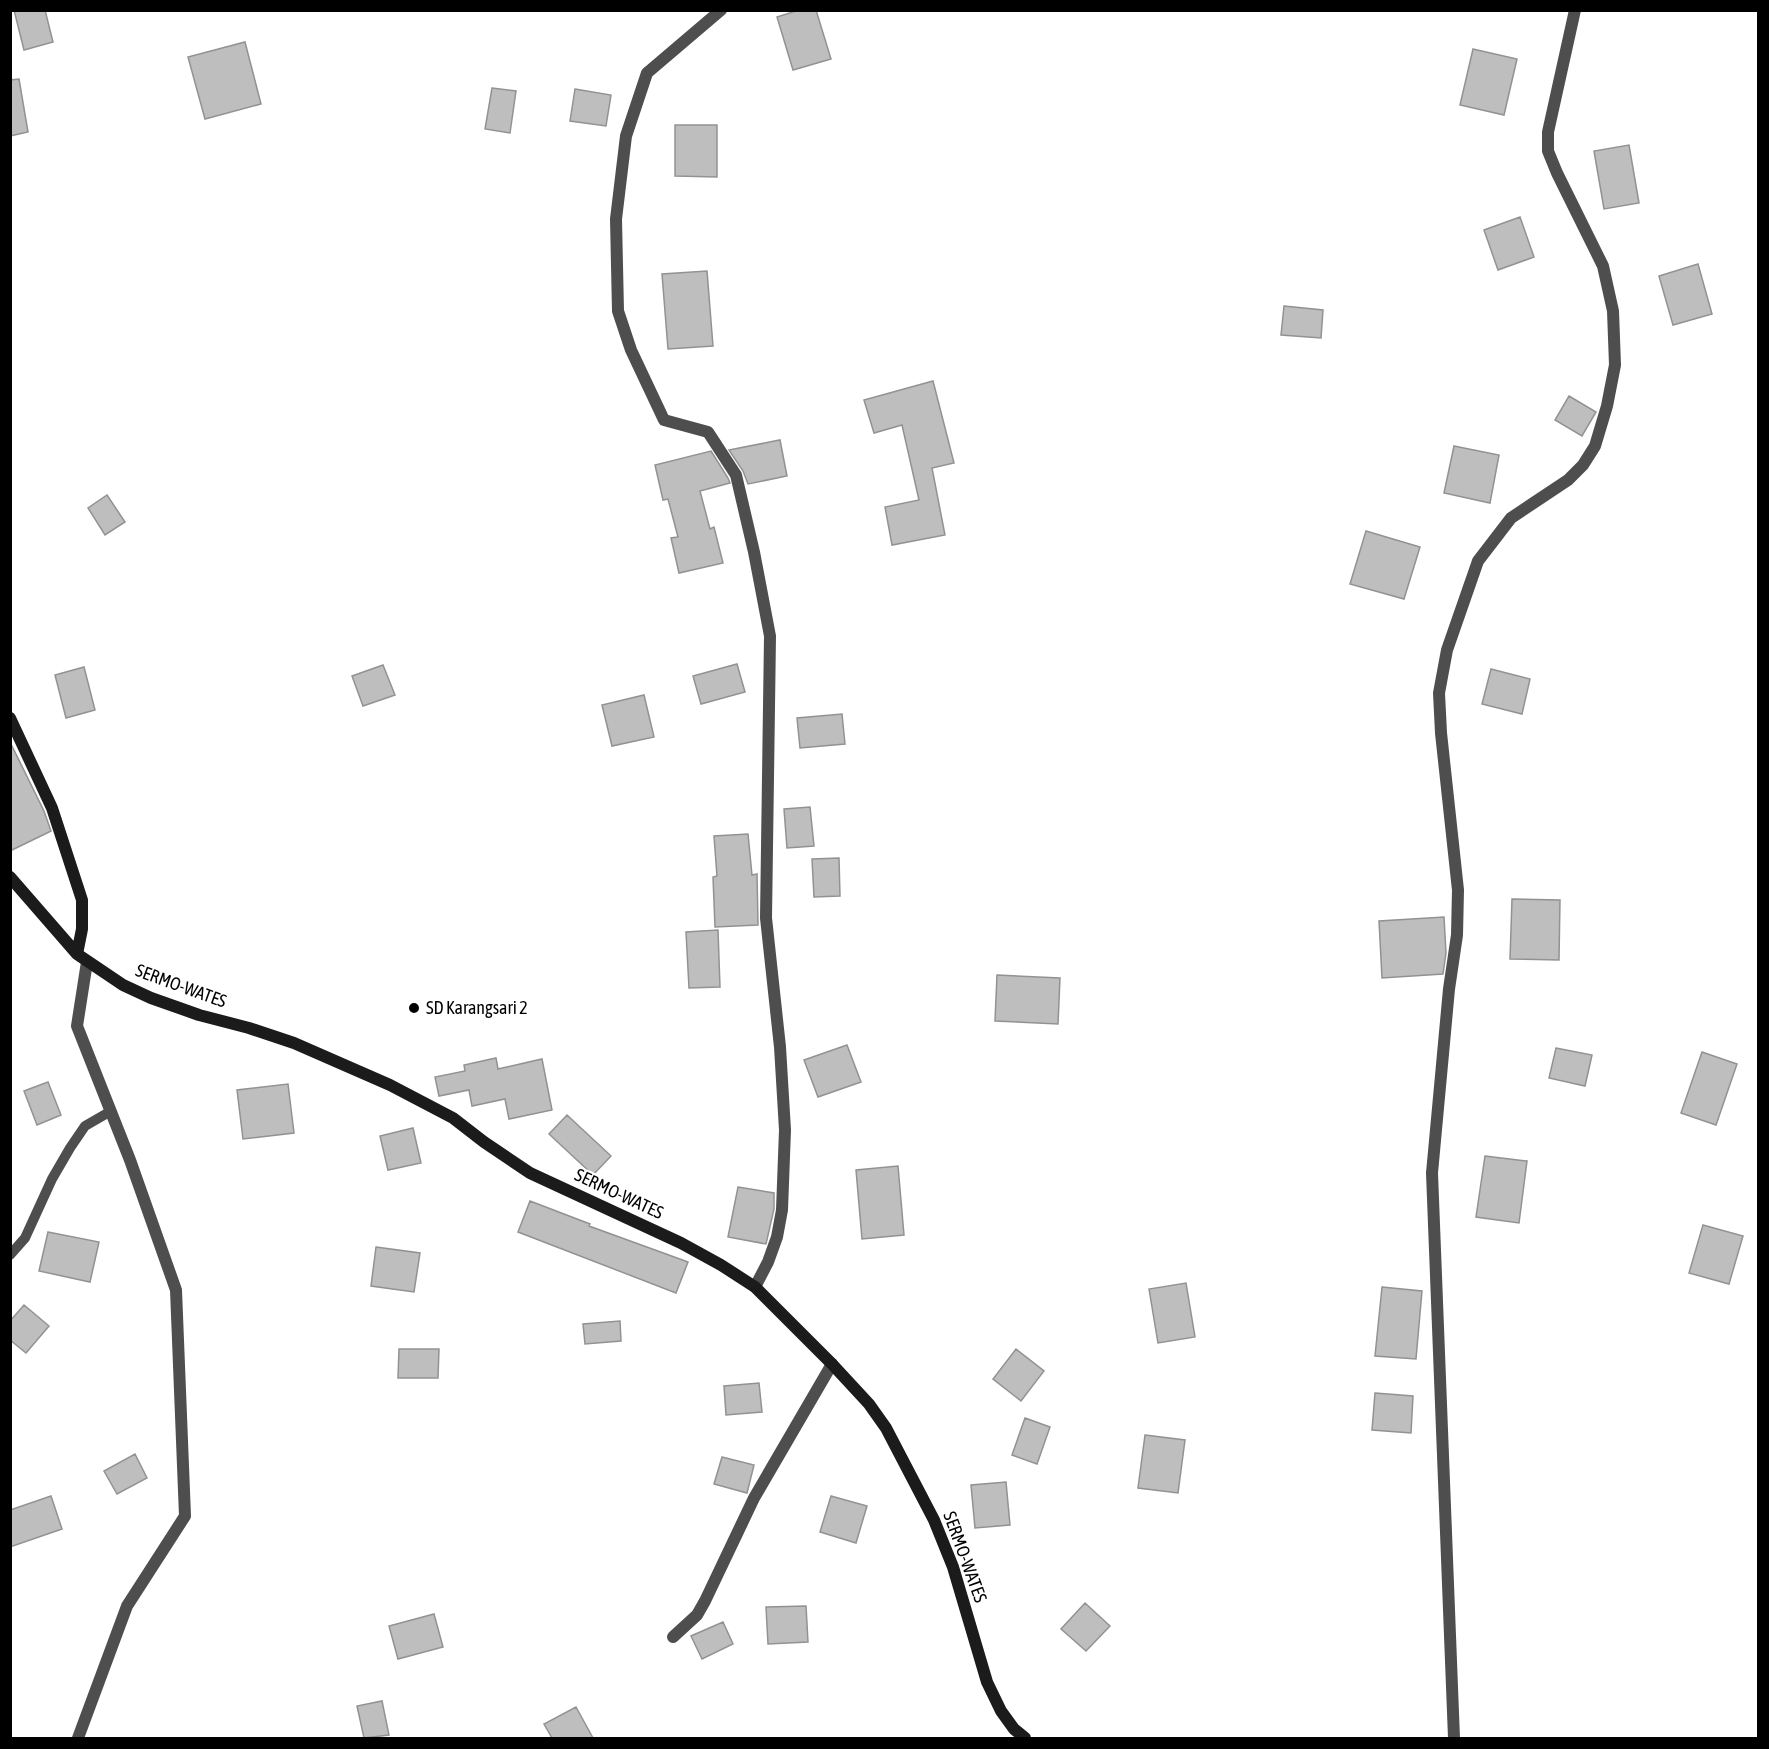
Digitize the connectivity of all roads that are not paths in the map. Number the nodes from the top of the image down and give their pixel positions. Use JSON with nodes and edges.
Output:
{"nodes":[{"id":1,"x":721,"y":10,"type":"edge"},
{"id":2,"x":1575,"y":10,"type":"edge"},
{"id":3,"x":10,"y":718,"type":"edge"},
{"id":4,"x":10,"y":877,"type":"edge"},
{"id":5,"x":82,"y":958,"type":"junction"},
{"id":6,"x":111,"y":1111,"type":"junction"},
{"id":7,"x":10,"y":1255,"type":"edge"},
{"id":8,"x":755,"y":1287,"type":"junction"},
{"id":9,"x":832,"y":1364,"type":"junction"},
{"id":10,"x":673,"y":1637,"type":"dead end"},
{"id":11,"x":78,"y":1738,"type":"edge"},
{"id":12,"x":1025,"y":1738,"type":"edge"},
{"id":13,"x":1454,"y":1738,"type":"edge"}],
"edges":[{"from":1,"to":8,"type":"street"},
{"from":2,"to":13,"type":"street"},
{"from":3,"to":5,"type":"main road"},
{"from":4,"to":5,"type":"main road","name":"SERMO-WATES"},
{"from":5,"to":6,"type":"street"},
{"from":5,"to":8,"type":"main road","name":"SERMO-WATES"},
{"from":6,"to":7,"type":"lane"},
{"from":6,"to":11,"type":"street"},
{"from":8,"to":9,"type":"main road","name":"SERMO-WATES"},
{"from":9,"to":10,"type":"street"},
{"from":9,"to":12,"type":"main road","name":"SERMO-WATES"}]}
